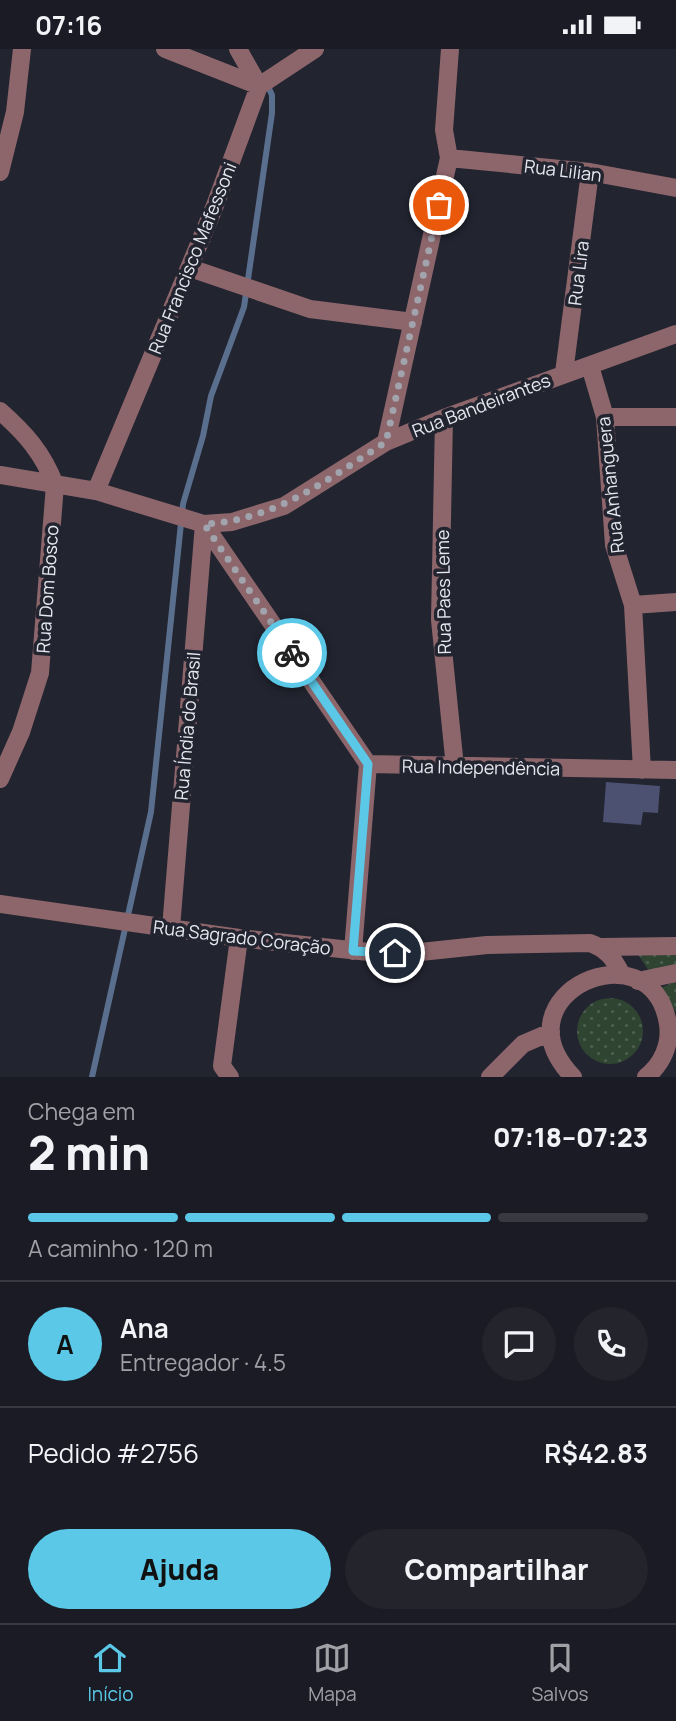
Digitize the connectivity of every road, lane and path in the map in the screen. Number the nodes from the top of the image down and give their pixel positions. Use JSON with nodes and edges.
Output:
{"nodes":[{"id":1,"x":22,"y":49,"type":"edge"},
{"id":2,"x":164,"y":49,"type":"edge"},
{"id":3,"x":238,"y":49,"type":"edge"},
{"id":4,"x":315,"y":49,"type":"edge"},
{"id":5,"x":450,"y":49,"type":"edge"},
{"id":6,"x":259,"y":86,"type":"junction"},
{"id":7,"x":449,"y":158,"type":"junction"},
{"id":8,"x":0,"y":172,"type":"edge"},
{"id":9,"x":590,"y":172,"type":"junction"},
{"id":10,"x":676,"y":188,"type":"edge"},
{"id":11,"x":190,"y":268,"type":"junction"},
{"id":12,"x":413,"y":322,"type":"junction"},
{"id":13,"x":676,"y":334,"type":"edge"},
{"id":14,"x":590,"y":366,"type":"junction"},
{"id":15,"x":564,"y":373,"type":"junction"},
{"id":16,"x":0,"y":411,"type":"edge"},
{"id":17,"x":605,"y":417,"type":"junction"},
{"id":18,"x":676,"y":417,"type":"edge"},
{"id":19,"x":444,"y":418,"type":"junction"},
{"id":20,"x":386,"y":442,"type":"junction"},
{"id":21,"x":0,"y":475,"type":"edge"},
{"id":22,"x":55,"y":485,"type":"junction"},
{"id":23,"x":96,"y":491,"type":"junction"},
{"id":24,"x":204,"y":524,"type":"junction"},
{"id":25,"x":676,"y":603,"type":"edge"},
{"id":26,"x":633,"y":605,"type":"junction"},
{"id":27,"x":368,"y":764,"type":"junction"},
{"id":28,"x":456,"y":767,"type":"junction"},
{"id":29,"x":642,"y":770,"type":"junction"},
{"id":30,"x":676,"y":770,"type":"edge"},
{"id":31,"x":0,"y":779,"type":"edge"},
{"id":32,"x":0,"y":904,"type":"edge"},
{"id":33,"x":171,"y":928,"type":"junction"},
{"id":34,"x":239,"y":938,"type":"junction"},
{"id":35,"x":569,"y":942,"type":"junction"},
{"id":36,"x":676,"y":946,"type":"edge"},
{"id":37,"x":602,"y":947,"type":"junction"},
{"id":38,"x":353,"y":951,"type":"junction"},
{"id":39,"x":676,"y":973,"type":"edge"},
{"id":40,"x":601,"y":974,"type":"junction"},
{"id":41,"x":630,"y":978,"type":"junction"},
{"id":42,"x":551,"y":1032,"type":"junction"},
{"id":43,"x":663,"y":1060,"type":"edge"},
{"id":44,"x":230,"y":1077,"type":"edge"},
{"id":45,"x":490,"y":1077,"type":"edge"},
{"id":46,"x":573,"y":1077,"type":"edge"}],
"edges":[{"from":1,"to":8,"type":"street"},
{"from":2,"to":6,"type":"street"},
{"from":3,"to":6,"type":"street"},
{"from":4,"to":6,"type":"street"},
{"from":5,"to":7,"type":"street"},
{"from":6,"to":11,"type":"street","name":"Rua Francisco Mafessoni"},
{"from":7,"to":9,"type":"street","name":"Rua Lilian"},
{"from":7,"to":12,"type":"street"},
{"from":9,"to":10,"type":"street","name":"Rua Lilian"},
{"from":9,"to":15,"type":"street","name":"Rua Lira"},
{"from":11,"to":12,"type":"street"},
{"from":11,"to":23,"type":"street","name":"Rua Francisco Mafessoni"},
{"from":12,"to":20,"type":"street"},
{"from":13,"to":14,"type":"street","name":"Rua Bandeirantes"},
{"from":14,"to":15,"type":"street","name":"Rua Bandeirantes"},
{"from":14,"to":17,"type":"street","name":"Rua Anhanguera"},
{"from":15,"to":19,"type":"street","name":"Rua Bandeirantes"},
{"from":16,"to":22,"type":"street","name":"Rua Dom Bosco"},
{"from":17,"to":18,"type":"street"},
{"from":17,"to":26,"type":"street","name":"Rua Anhanguera"},
{"from":19,"to":20,"type":"street","name":"Rua Bandeirantes"},
{"from":19,"to":28,"type":"street","name":"Rua Paes Leme"},
{"from":20,"to":24,"type":"street","name":"Rua Bandeirantes"},
{"from":21,"to":22,"type":"street","name":"Rua Bandeirantes"},
{"from":22,"to":23,"type":"street","name":"Rua Bandeirantes"},
{"from":22,"to":31,"type":"street","name":"Rua Dom Bosco"},
{"from":23,"to":24,"type":"street","name":"Rua Bandeirantes"},
{"from":24,"to":27,"type":"street"},
{"from":24,"to":33,"type":"street","name":"Rua Índia do Brasil"},
{"from":25,"to":26,"type":"street"},
{"from":26,"to":29,"type":"street","name":"Rua Anhanguera"},
{"from":27,"to":28,"type":"street","name":"Rua Independência"},
{"from":27,"to":38,"type":"street"},
{"from":28,"to":29,"type":"street","name":"Rua Independência"},
{"from":29,"to":30,"type":"street","name":"Rua Independência"},
{"from":32,"to":33,"type":"street","name":"Rua Sagrado Coração"},
{"from":33,"to":34,"type":"street","name":"Rua Sagrado Coração"},
{"from":34,"to":38,"type":"street","name":"Rua Sagrado Coração"},
{"from":34,"to":44,"type":"street"},
{"from":35,"to":37,"type":"street","name":"Rua Sagrado Coração"},
{"from":35,"to":38,"type":"street","name":"Rua Sagrado Coração"},
{"from":35,"to":40,"type":"street"},
{"from":36,"to":37,"type":"street","name":"Rua Sagrado Coração"},
{"from":37,"to":41,"type":"street"},
{"from":39,"to":41,"type":"street"},
{"from":40,"to":41,"type":"street"},
{"from":40,"to":42,"type":"street"},
{"from":41,"to":43,"type":"street"},
{"from":42,"to":45,"type":"street"},
{"from":42,"to":46,"type":"street"}]}
